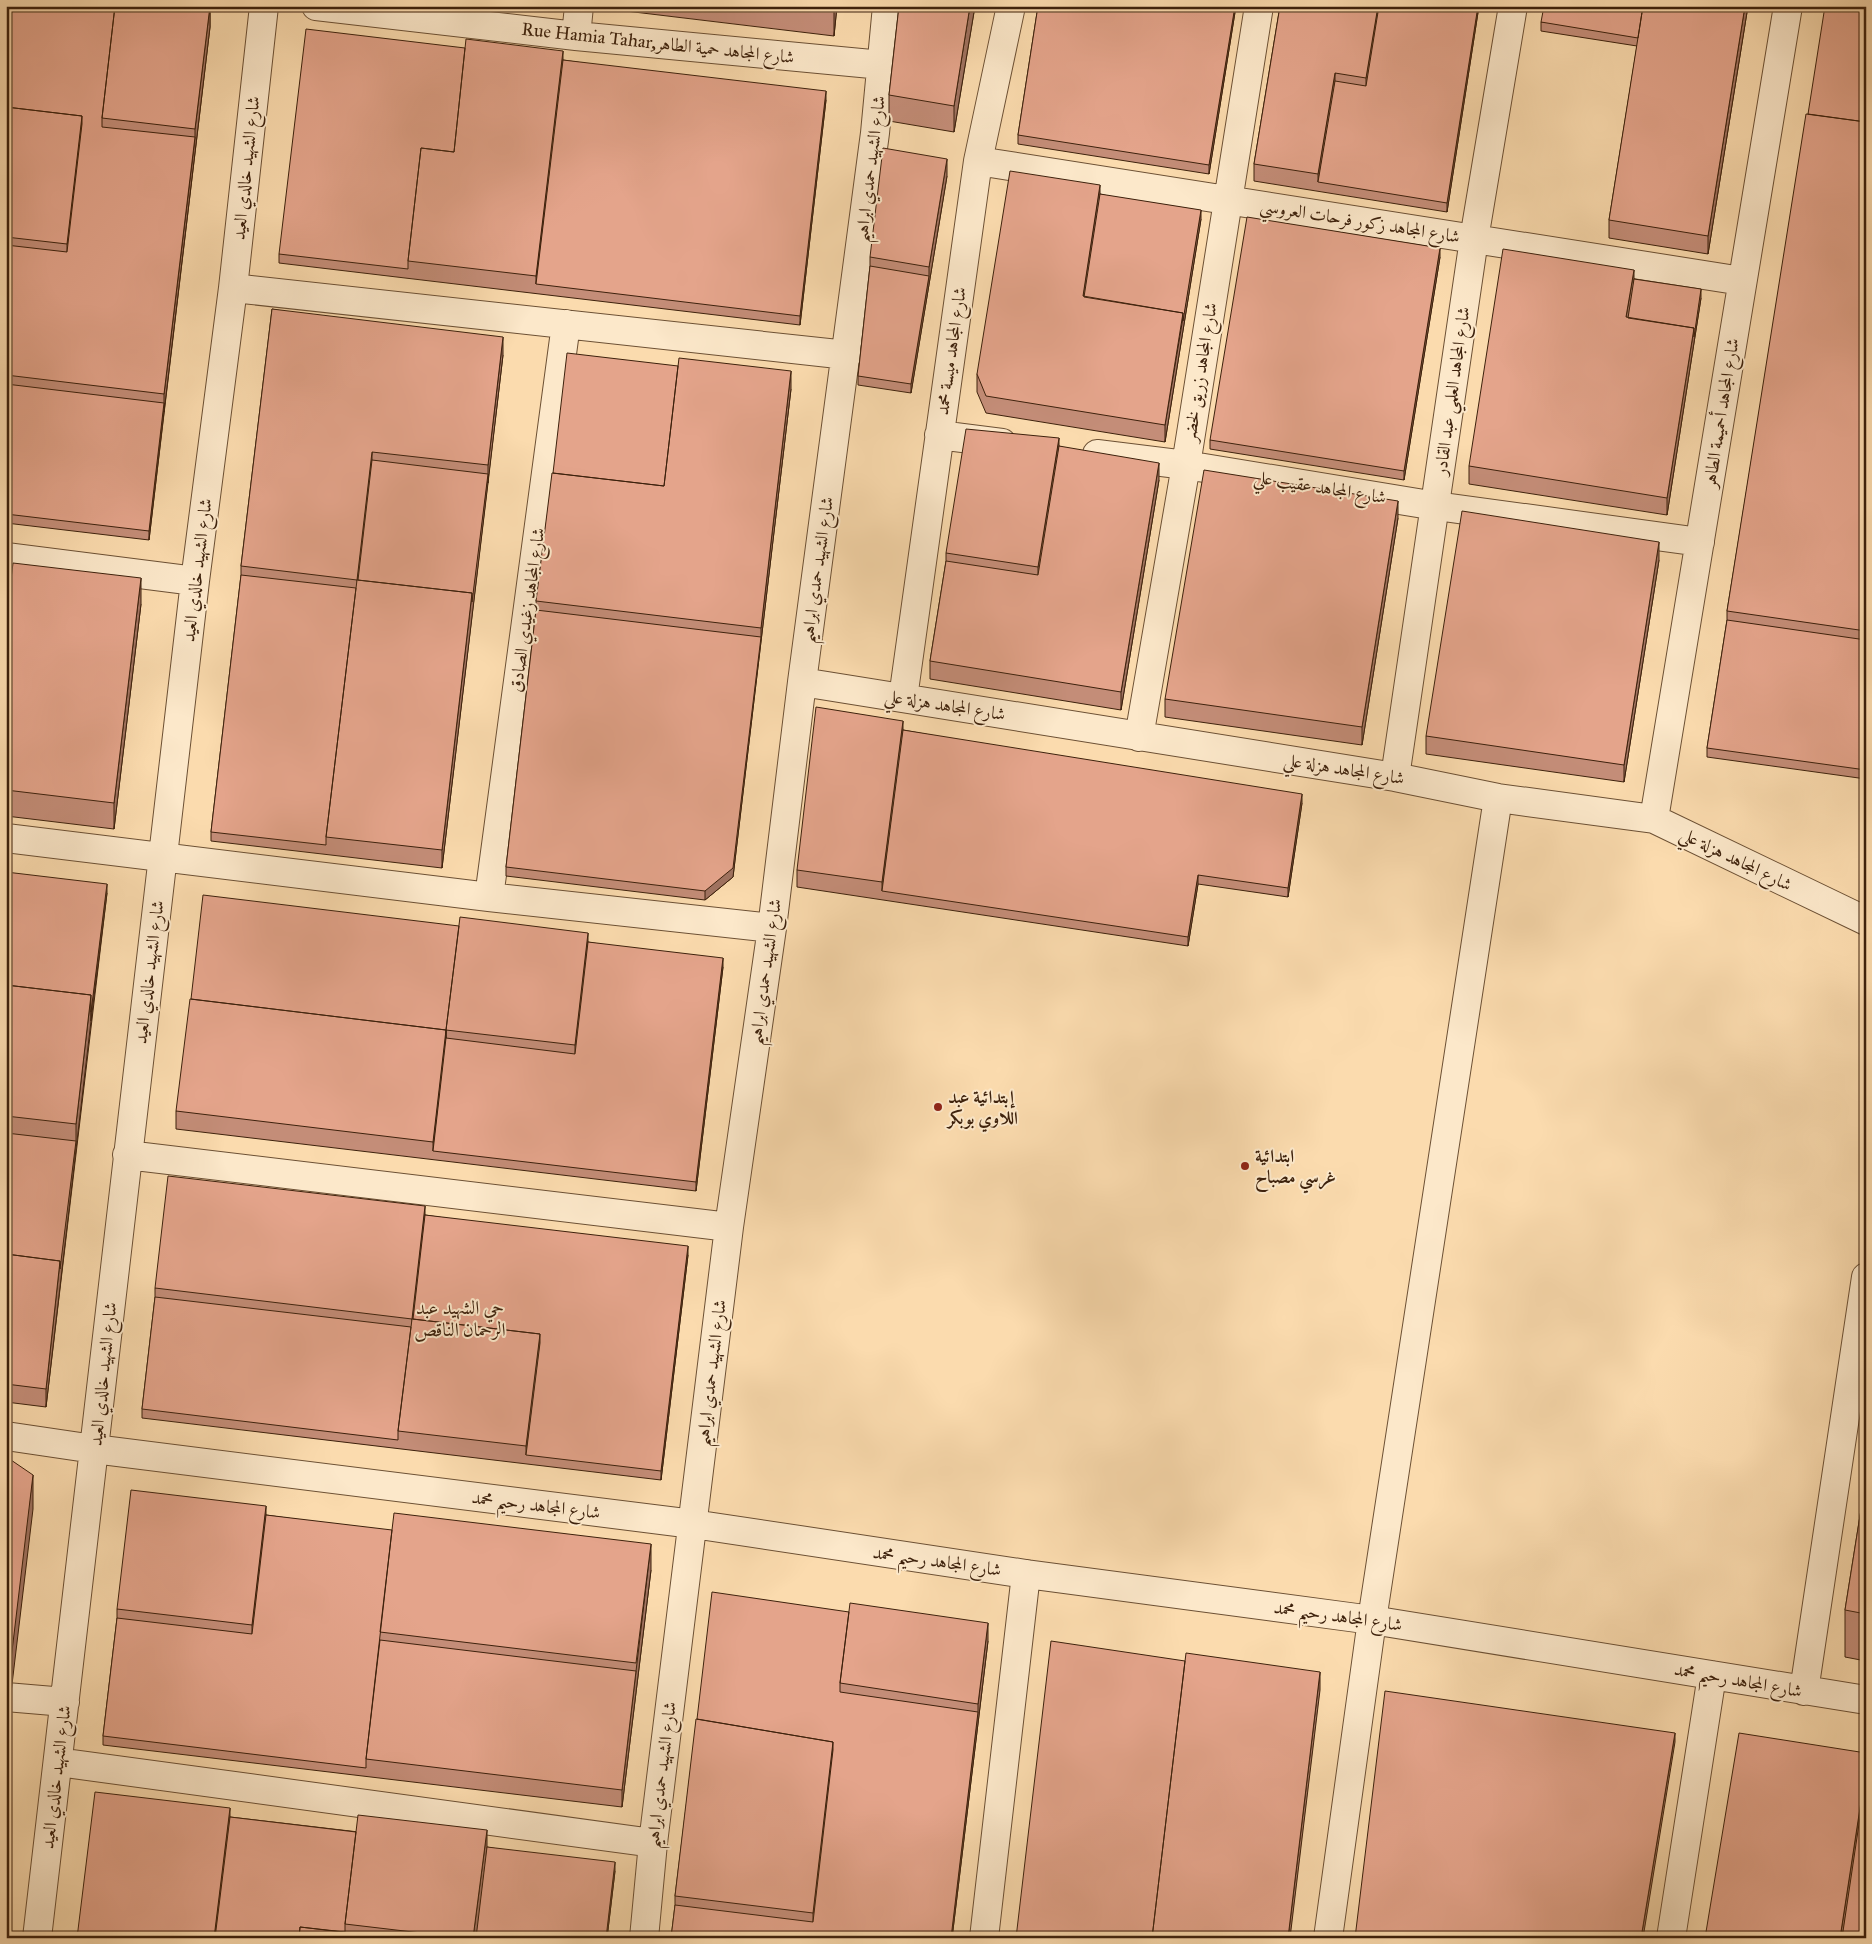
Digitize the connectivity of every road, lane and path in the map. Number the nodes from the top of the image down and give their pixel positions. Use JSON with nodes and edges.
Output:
{"nodes":[{"id":1,"x":264,"y":6,"type":"edge"},
{"id":2,"x":316,"y":6,"type":"edge"},
{"id":3,"x":580,"y":6,"type":"edge"},
{"id":4,"x":887,"y":6,"type":"edge"},
{"id":5,"x":1011,"y":6,"type":"edge"},
{"id":6,"x":1258,"y":6,"type":"edge"},
{"id":7,"x":1513,"y":6,"type":"edge"},
{"id":8,"x":1788,"y":6,"type":"edge"},
{"id":9,"x":576,"y":36,"type":"junction"},
{"id":10,"x":882,"y":65,"type":"junction"},
{"id":11,"x":978,"y":161,"type":"junction"},
{"id":12,"x":1227,"y":200,"type":"junction"},
{"id":13,"x":1474,"y":239,"type":"junction"},
{"id":14,"x":1742,"y":281,"type":"junction"},
{"id":15,"x":233,"y":288,"type":"junction"},
{"id":16,"x":566,"y":324,"type":"junction"},
{"id":17,"x":847,"y":355,"type":"junction"},
{"id":18,"x":939,"y":435,"type":"junction"},
{"id":19,"x":1028,"y":446,"type":"edge"},
{"id":20,"x":1077,"y":452,"type":"edge"},
{"id":21,"x":1186,"y":465,"type":"junction"},
{"id":22,"x":1436,"y":506,"type":"junction"},
{"id":23,"x":1700,"y":542,"type":"junction"},
{"id":24,"x":6,"y":556,"type":"edge"},
{"id":25,"x":195,"y":581,"type":"junction"},
{"id":26,"x":802,"y":682,"type":"junction"},
{"id":27,"x":903,"y":698,"type":"junction"},
{"id":28,"x":1139,"y":737,"type":"junction"},
{"id":29,"x":1395,"y":777,"type":"junction"},
{"id":30,"x":1498,"y":798,"type":"junction"},
{"id":31,"x":1654,"y":819,"type":"junction"},
{"id":32,"x":6,"y":838,"type":"edge"},
{"id":33,"x":162,"y":857,"type":"junction"},
{"id":34,"x":489,"y":897,"type":"junction"},
{"id":35,"x":1866,"y":922,"type":"edge"},
{"id":36,"x":772,"y":928,"type":"junction"},
{"id":37,"x":127,"y":1155,"type":"junction"},
{"id":38,"x":729,"y":1227,"type":"junction"},
{"id":39,"x":1866,"y":1277,"type":"edge"},
{"id":40,"x":6,"y":1436,"type":"edge"},
{"id":41,"x":94,"y":1449,"type":"junction"},
{"id":42,"x":693,"y":1524,"type":"junction"},
{"id":43,"x":1026,"y":1574,"type":"junction"},
{"id":44,"x":1372,"y":1620,"type":"junction"},
{"id":45,"x":1712,"y":1675,"type":"junction"},
{"id":46,"x":1804,"y":1691,"type":"junction"},
{"id":47,"x":6,"y":1697,"type":"edge"},
{"id":48,"x":1866,"y":1700,"type":"edge"},
{"id":49,"x":65,"y":1702,"type":"junction"},
{"id":50,"x":58,"y":1762,"type":"junction"},
{"id":51,"x":653,"y":1842,"type":"junction"},
{"id":52,"x":37,"y":1938,"type":"edge"},
{"id":53,"x":644,"y":1938,"type":"edge"},
{"id":54,"x":984,"y":1938,"type":"edge"},
{"id":55,"x":1328,"y":1938,"type":"edge"},
{"id":56,"x":1672,"y":1938,"type":"edge"}],
"edges":[{"from":1,"to":15,"type":"street","name":"شارع الشهيد خالدي العيد"},
{"from":2,"to":9,"type":"street","name":"Rue Hamia Tahar,شارع المجاهد حمية الطاهر"},
{"from":3,"to":9,"type":"street"},
{"from":4,"to":10,"type":"street","name":"شارع الشهيد حمدي ابراهيم"},
{"from":5,"to":11,"type":"street","name":"شارع المجاهد ميسة محمد"},
{"from":6,"to":12,"type":"street","name":"شارع المجاهد زريق لخضر"},
{"from":7,"to":13,"type":"street","name":"شارع المجاهد العلمي عبد القادر"},
{"from":8,"to":14,"type":"street","name":"شارع المجاهد أحميمة الطاهر"},
{"from":9,"to":10,"type":"street","name":"Rue Hamia Tahar,شارع المجاهد حمية الطاهر"},
{"from":10,"to":17,"type":"street","name":"شارع الشهيد حمدي ابراهيم"},
{"from":11,"to":12,"type":"street","name":"شارع المجاهد زكور فرحات العروسي"},
{"from":11,"to":18,"type":"street","name":"شارع المجاهد ميسة محمد"},
{"from":12,"to":13,"type":"street","name":"شارع المجاهد زكور فرحات العروسي"},
{"from":12,"to":21,"type":"street","name":"شارع المجاهد زريق لخضر"},
{"from":13,"to":14,"type":"street","name":"شارع المجاهد زكور فرحات العروسي"},
{"from":13,"to":22,"type":"street","name":"شارع المجاهد العلمي عبد القادر"},
{"from":14,"to":23,"type":"street","name":"شارع المجاهد أحميمة الطاهر"},
{"from":15,"to":16,"type":"street"},
{"from":15,"to":25,"type":"street","name":"شارع الشهيد خالدي العيد"},
{"from":16,"to":17,"type":"street"},
{"from":16,"to":34,"type":"street","name":"شارع المجاهد زغيدي الصادق"},
{"from":17,"to":26,"type":"street","name":"شارع الشهيد حمدي ابراهيم"},
{"from":18,"to":19,"type":"street"},
{"from":18,"to":27,"type":"street","name":"شارع المجاهد ميسة محمد"},
{"from":20,"to":21,"type":"street","name":"شارع المجاهد عقيب علي"},
{"from":21,"to":22,"type":"street","name":"شارع المجاهد عقيب علي"},
{"from":21,"to":28,"type":"street","name":"شارع المجاهد زريق لخضر"},
{"from":22,"to":23,"type":"street","name":"شارع المجاهد عقيب علي"},
{"from":22,"to":29,"type":"street","name":"شارع المجاهد العلمي عبد القادر"},
{"from":23,"to":31,"type":"street","name":"شارع المجاهد أحميمة الطاهر"},
{"from":24,"to":25,"type":"street"},
{"from":25,"to":33,"type":"street","name":"شارع الشهيد خالدي العيد"},
{"from":26,"to":27,"type":"street","name":"شارع المجاهد هزلة علي"},
{"from":26,"to":36,"type":"street","name":"شارع الشهيد حمدي ابراهيم"},
{"from":27,"to":28,"type":"street","name":"شارع المجاهد هزلة علي"},
{"from":28,"to":29,"type":"street","name":"شارع المجاهد هزلة علي"},
{"from":29,"to":30,"type":"street","name":"شارع المجاهد هزلة علي"},
{"from":30,"to":31,"type":"street","name":"شارع المجاهد هزلة علي"},
{"from":30,"to":44,"type":"street"},
{"from":31,"to":35,"type":"street","name":"شارع المجاهد هزلة علي"},
{"from":32,"to":33,"type":"street"},
{"from":33,"to":34,"type":"street"},
{"from":33,"to":37,"type":"street","name":"شارع الشهيد خالدي العيد"},
{"from":34,"to":36,"type":"street"},
{"from":36,"to":38,"type":"street","name":"شارع الشهيد حمدي ابراهيم"},
{"from":37,"to":38,"type":"street"},
{"from":37,"to":41,"type":"street","name":"شارع الشهيد خالدي العيد"},
{"from":38,"to":42,"type":"street","name":"شارع الشهيد حمدي ابراهيم"},
{"from":39,"to":46,"type":"street"},
{"from":40,"to":41,"type":"street","name":"شارع المجاهد رحيم محمد"},
{"from":41,"to":42,"type":"street","name":"شارع المجاهد رحيم محمد"},
{"from":41,"to":49,"type":"street","name":"شارع الشهيد خالدي العيد"},
{"from":42,"to":43,"type":"street","name":"شارع المجاهد رحيم محمد"},
{"from":42,"to":51,"type":"street","name":"شارع الشهيد حمدي ابراهيم"},
{"from":43,"to":44,"type":"street","name":"شارع المجاهد رحيم محمد"},
{"from":43,"to":54,"type":"street"},
{"from":44,"to":45,"type":"street","name":"شارع المجاهد رحيم محمد"},
{"from":44,"to":55,"type":"street"},
{"from":45,"to":46,"type":"street","name":"شارع المجاهد رحيم محمد"},
{"from":45,"to":56,"type":"street"},
{"from":46,"to":48,"type":"street","name":"شارع المجاهد رحيم محمد"},
{"from":47,"to":49,"type":"street"},
{"from":49,"to":50,"type":"street","name":"شارع الشهيد خالدي العيد"},
{"from":50,"to":51,"type":"street"},
{"from":50,"to":52,"type":"street","name":"شارع الشهيد خالدي العيد"},
{"from":51,"to":53,"type":"street","name":"شارع الشهيد حمدي ابراهيم"}]}
